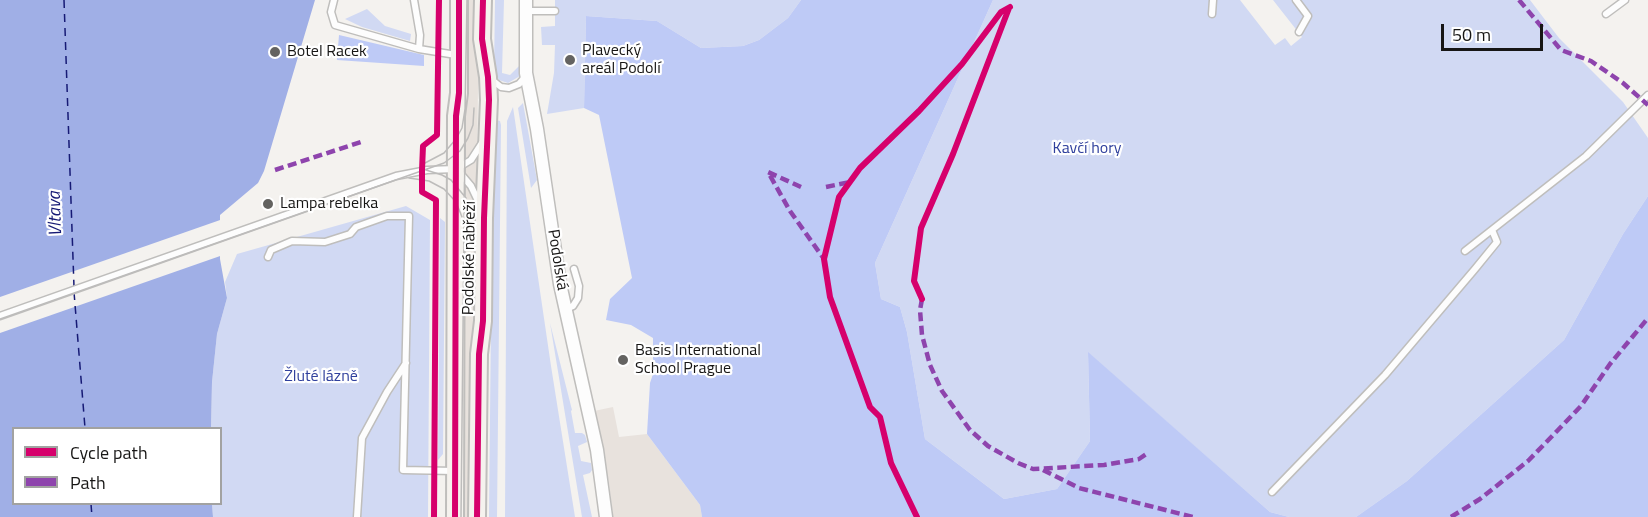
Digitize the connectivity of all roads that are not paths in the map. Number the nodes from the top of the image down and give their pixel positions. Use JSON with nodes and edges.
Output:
{"nodes":[{"id":1,"x":334,"y":0,"type":"edge"},
{"id":2,"x":414,"y":0,"type":"edge"},
{"id":3,"x":459,"y":0,"type":"edge"},
{"id":4,"x":483,"y":0,"type":"edge"},
{"id":5,"x":1212,"y":0,"type":"edge"},
{"id":6,"x":1296,"y":0,"type":"edge"},
{"id":7,"x":1625,"y":0,"type":"edge"},
{"id":8,"x":526,"y":6,"type":"edge"},
{"id":9,"x":555,"y":11,"type":"dead end"},
{"id":10,"x":1212,"y":14,"type":"dead end"},
{"id":11,"x":1606,"y":14,"type":"dead end"},
{"id":12,"x":1299,"y":32,"type":"dead end"},
{"id":13,"x":418,"y":49,"type":"junction"},
{"id":14,"x":459,"y":56,"type":"junction"},
{"id":15,"x":526,"y":73,"type":"junction"},
{"id":16,"x":488,"y":77,"type":"junction"},
{"id":17,"x":1648,"y":95,"type":"edge"},
{"id":18,"x":487,"y":134,"type":"junction"},
{"id":19,"x":456,"y":169,"type":"junction"},
{"id":20,"x":484,"y":218,"type":"junction"},
{"id":21,"x":1492,"y":230,"type":"junction"},
{"id":22,"x":1465,"y":251,"type":"dead end"},
{"id":23,"x":268,"y":257,"type":"dead end"},
{"id":24,"x":574,"y":269,"type":"dead end"},
{"id":25,"x":566,"y":309,"type":"junction"},
{"id":26,"x":0,"y":316,"type":"edge"},
{"id":27,"x":406,"y":363,"type":"junction"},
{"id":28,"x":455,"y":471,"type":"junction"},
{"id":29,"x":1272,"y":492,"type":"dead end"},
{"id":30,"x":357,"y":517,"type":"edge"},
{"id":31,"x":454,"y":517,"type":"edge"},
{"id":32,"x":477,"y":517,"type":"edge"},
{"id":33,"x":606,"y":517,"type":"edge"}],
"edges":[{"from":1,"to":13,"type":"lane"},
{"from":2,"to":13,"type":"lane"},
{"from":3,"to":14,"type":"main road","name":"Podolské nábřeží"},
{"from":4,"to":16,"type":"main road","name":"Podolské nábřeží"},
{"from":5,"to":10,"type":"lane"},
{"from":6,"to":12,"type":"lane"},
{"from":7,"to":11,"type":"lane"},
{"from":8,"to":9,"type":"lane"},
{"from":8,"to":15,"type":"street","name":"Podolská"},
{"from":13,"to":14,"type":"lane"},
{"from":14,"to":19,"type":"main road","name":"Podolské nábřeží"},
{"from":15,"to":16,"type":"lane"},
{"from":15,"to":25,"type":"street","name":"Podolská"},
{"from":16,"to":18,"type":"main road","name":"Podolské nábřeží"},
{"from":17,"to":21,"type":"lane"},
{"from":18,"to":19,"type":"lane"},
{"from":18,"to":20,"type":"main road","name":"Podolské nábřeží"},
{"from":19,"to":20,"type":"lane"},
{"from":19,"to":26,"type":"lane"},
{"from":19,"to":28,"type":"main road","name":"Podolské nábřeží"},
{"from":20,"to":32,"type":"main road","name":"Podolské nábřeží"},
{"from":21,"to":22,"type":"lane"},
{"from":21,"to":29,"type":"lane"},
{"from":23,"to":27,"type":"lane"},
{"from":24,"to":25,"type":"lane"},
{"from":25,"to":33,"type":"street","name":"Podolská"},
{"from":27,"to":28,"type":"lane"},
{"from":27,"to":30,"type":"lane"},
{"from":28,"to":31,"type":"main road","name":"Podolské nábřeží"}]}
